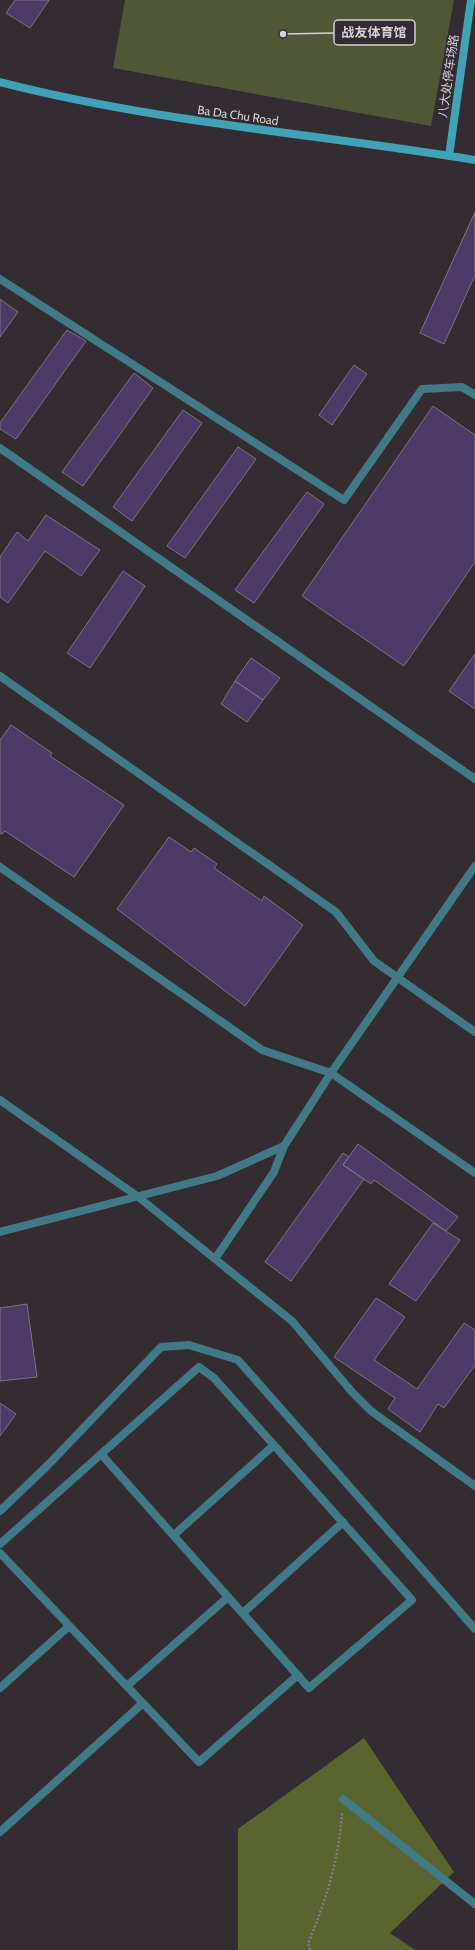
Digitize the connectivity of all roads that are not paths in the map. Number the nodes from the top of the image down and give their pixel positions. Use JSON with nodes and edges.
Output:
{"nodes":[{"id":1,"x":471,"y":0,"type":"edge"},
{"id":2,"x":0,"y":82,"type":"edge"},
{"id":3,"x":449,"y":156,"type":"junction"},
{"id":4,"x":475,"y":160,"type":"edge"},
{"id":5,"x":0,"y":279,"type":"edge"},
{"id":6,"x":475,"y":395,"type":"edge"},
{"id":7,"x":0,"y":448,"type":"edge"},
{"id":8,"x":0,"y":676,"type":"edge"},
{"id":9,"x":475,"y":779,"type":"edge"},
{"id":10,"x":475,"y":866,"type":"edge"},
{"id":11,"x":0,"y":867,"type":"edge"},
{"id":12,"x":398,"y":977,"type":"junction"},
{"id":13,"x":475,"y":1032,"type":"edge"},
{"id":14,"x":331,"y":1073,"type":"junction"},
{"id":15,"x":0,"y":1100,"type":"edge"},
{"id":16,"x":284,"y":1146,"type":"junction"},
{"id":17,"x":475,"y":1173,"type":"edge"},
{"id":18,"x":137,"y":1196,"type":"junction"},
{"id":19,"x":0,"y":1232,"type":"edge"},
{"id":20,"x":215,"y":1259,"type":"junction"},
{"id":21,"x":274,"y":1445,"type":"junction"},
{"id":22,"x":102,"y":1454,"type":"junction"},
{"id":23,"x":475,"y":1486,"type":"edge"},
{"id":24,"x":0,"y":1511,"type":"edge"},
{"id":25,"x":343,"y":1522,"type":"junction"},
{"id":26,"x":174,"y":1535,"type":"junction"},
{"id":27,"x":0,"y":1544,"type":"edge"},
{"id":28,"x":0,"y":1553,"type":"edge"},
{"id":29,"x":228,"y":1597,"type":"junction"},
{"id":30,"x":243,"y":1613,"type":"junction"},
{"id":31,"x":70,"y":1626,"type":"junction"},
{"id":32,"x":475,"y":1629,"type":"edge"},
{"id":33,"x":298,"y":1675,"type":"junction"},
{"id":34,"x":127,"y":1686,"type":"junction"},
{"id":35,"x":0,"y":1688,"type":"edge"},
{"id":36,"x":143,"y":1703,"type":"junction"},
{"id":37,"x":343,"y":1799,"type":"road end"},
{"id":38,"x":0,"y":1832,"type":"edge"},
{"id":39,"x":475,"y":1904,"type":"edge"}],
"edges":[{"from":1,"to":3,"type":"street","name":"八大处停车场路"},
{"from":2,"to":3,"type":"street","name":"Ba Da Chu Road"},
{"from":3,"to":4,"type":"street","name":"Ba Da Chu Road"},
{"from":5,"to":6,"type":"street"},
{"from":7,"to":9,"type":"street"},
{"from":8,"to":12,"type":"street"},
{"from":10,"to":12,"type":"street"},
{"from":11,"to":14,"type":"street"},
{"from":12,"to":13,"type":"street"},
{"from":12,"to":14,"type":"street"},
{"from":14,"to":16,"type":"street"},
{"from":14,"to":17,"type":"street"},
{"from":15,"to":18,"type":"street"},
{"from":16,"to":18,"type":"street"},
{"from":16,"to":20,"type":"street"},
{"from":18,"to":19,"type":"street"},
{"from":18,"to":20,"type":"street"},
{"from":20,"to":23,"type":"street"},
{"from":21,"to":22,"type":"street"},
{"from":21,"to":25,"type":"street"},
{"from":21,"to":26,"type":"street"},
{"from":22,"to":26,"type":"street"},
{"from":22,"to":27,"type":"street"},
{"from":24,"to":32,"type":"street"},
{"from":25,"to":30,"type":"street"},
{"from":25,"to":33,"type":"street"},
{"from":26,"to":29,"type":"street"},
{"from":28,"to":31,"type":"street"},
{"from":29,"to":30,"type":"street"},
{"from":29,"to":34,"type":"street"},
{"from":30,"to":33,"type":"street"},
{"from":31,"to":34,"type":"street"},
{"from":31,"to":35,"type":"street"},
{"from":33,"to":36,"type":"street"},
{"from":34,"to":36,"type":"street"},
{"from":36,"to":38,"type":"street"},
{"from":37,"to":39,"type":"street"}]}
